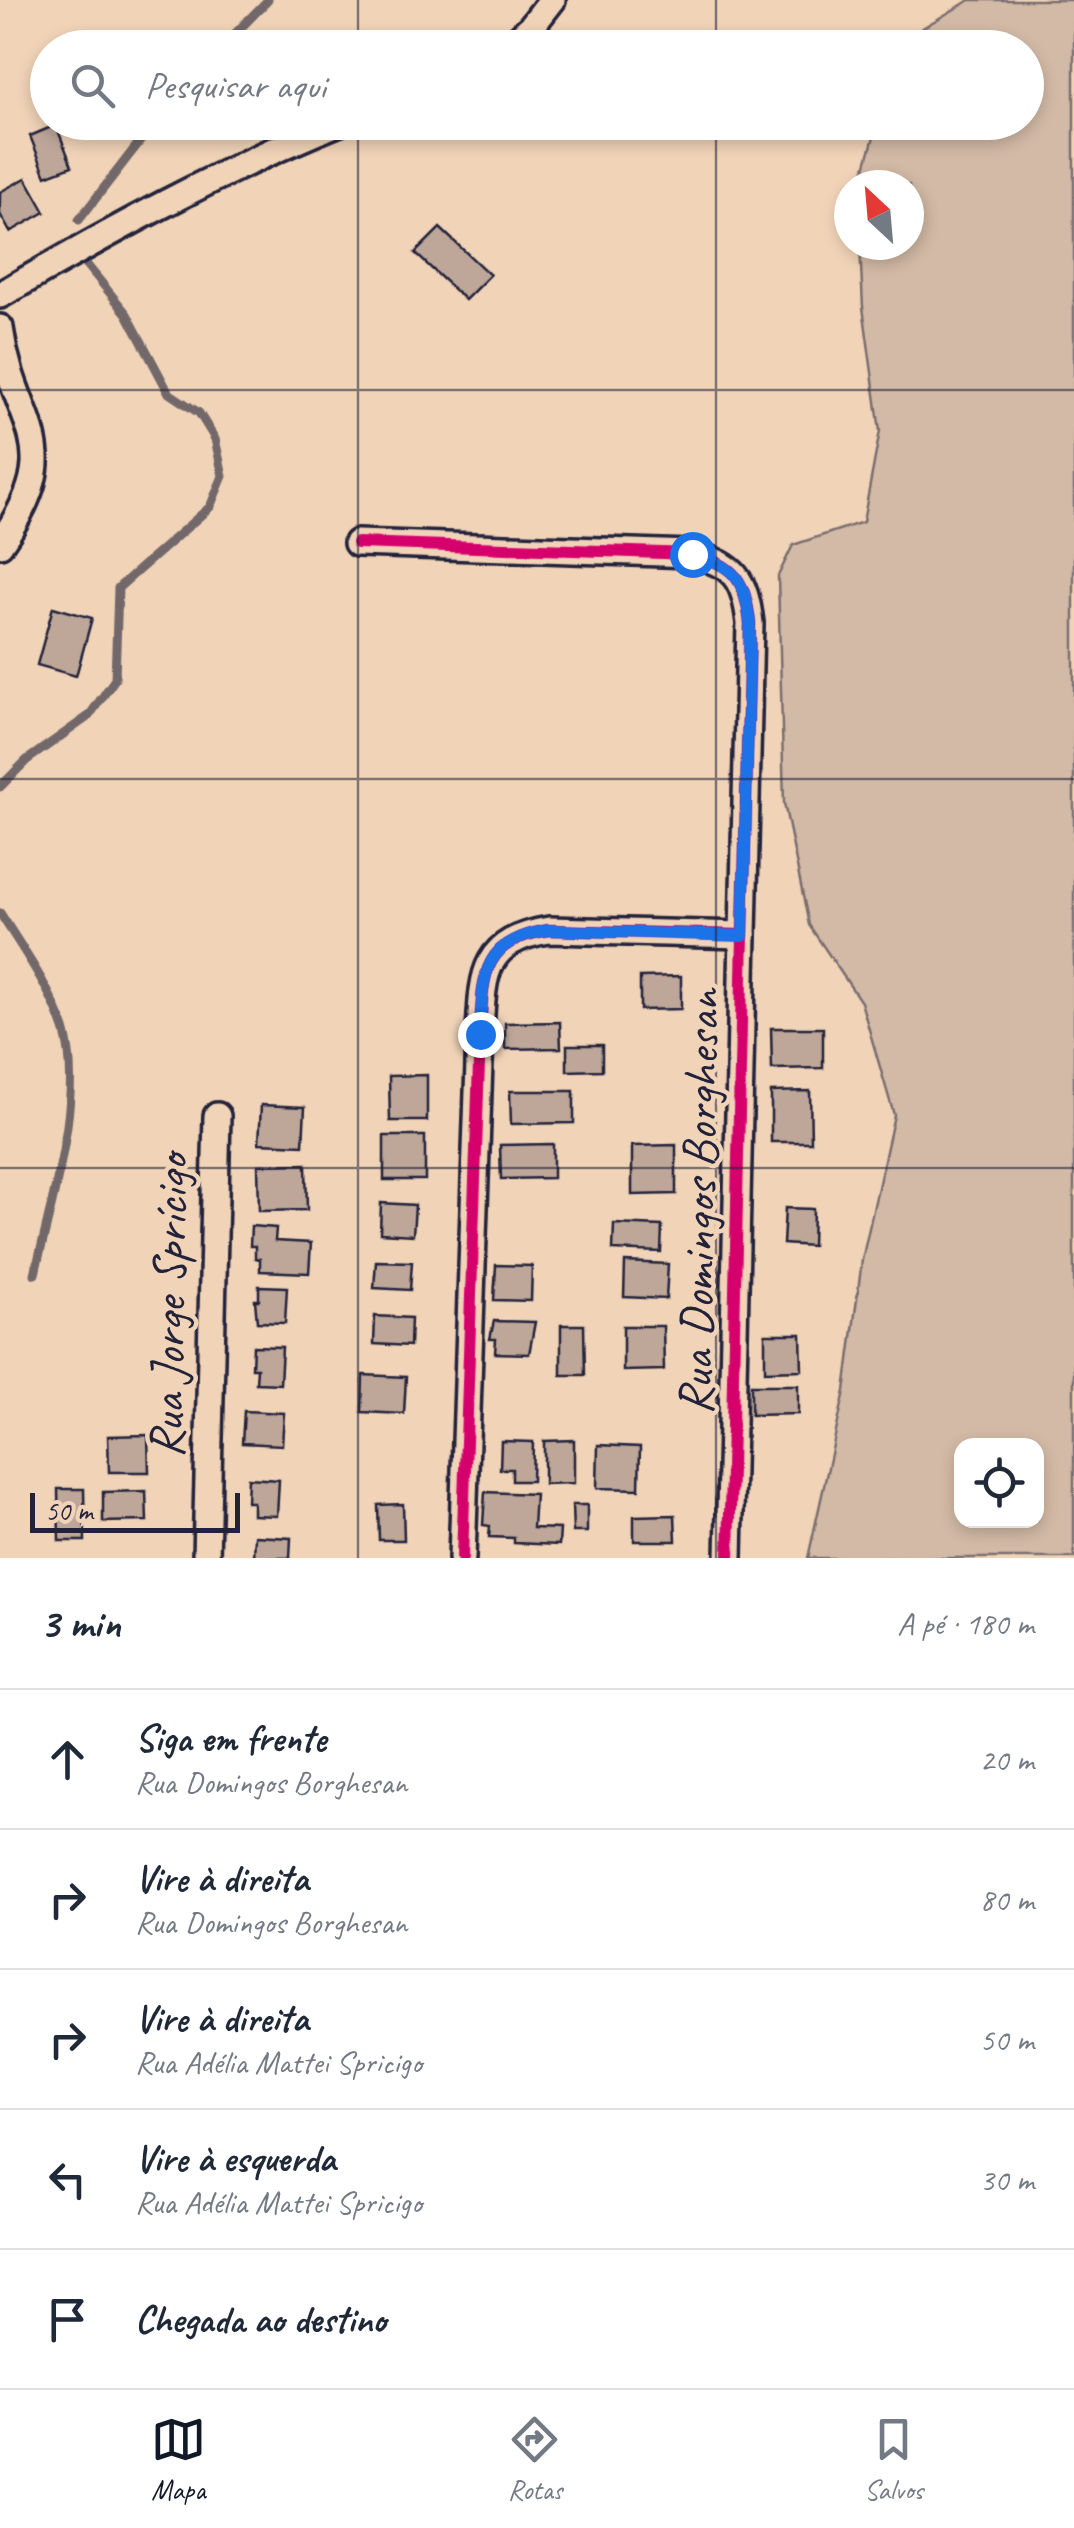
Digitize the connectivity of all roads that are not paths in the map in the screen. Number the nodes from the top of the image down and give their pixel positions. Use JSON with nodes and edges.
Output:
{"nodes":[{"id":1,"x":552,"y":0,"type":"edge"},
{"id":2,"x":528,"y":30,"type":"edge"},
{"id":3,"x":298,"y":140,"type":"edge"},
{"id":4,"x":0,"y":295,"type":"edge"},
{"id":5,"x":0,"y":328,"type":"edge"},
{"id":6,"x":358,"y":543,"type":"dead end"},
{"id":7,"x":0,"y":544,"type":"edge"},
{"id":8,"x":743,"y":936,"type":"junction"},
{"id":9,"x":217,"y":1116,"type":"dead end"},
{"id":10,"x":206,"y":1558,"type":"edge"},
{"id":11,"x":462,"y":1558,"type":"edge"},
{"id":12,"x":729,"y":1558,"type":"edge"}],
"edges":[{"from":1,"to":2,"type":"street"},
{"from":3,"to":4,"type":"street"},
{"from":5,"to":7,"type":"street"},
{"from":6,"to":8,"type":"street","name":"Rua Domingos Borghesan"},
{"from":8,"to":11,"type":"street"},
{"from":8,"to":12,"type":"street","name":"Rua Domingos Borghesan"},
{"from":9,"to":10,"type":"street","name":"Rua Jorge Sprícigo"}]}
